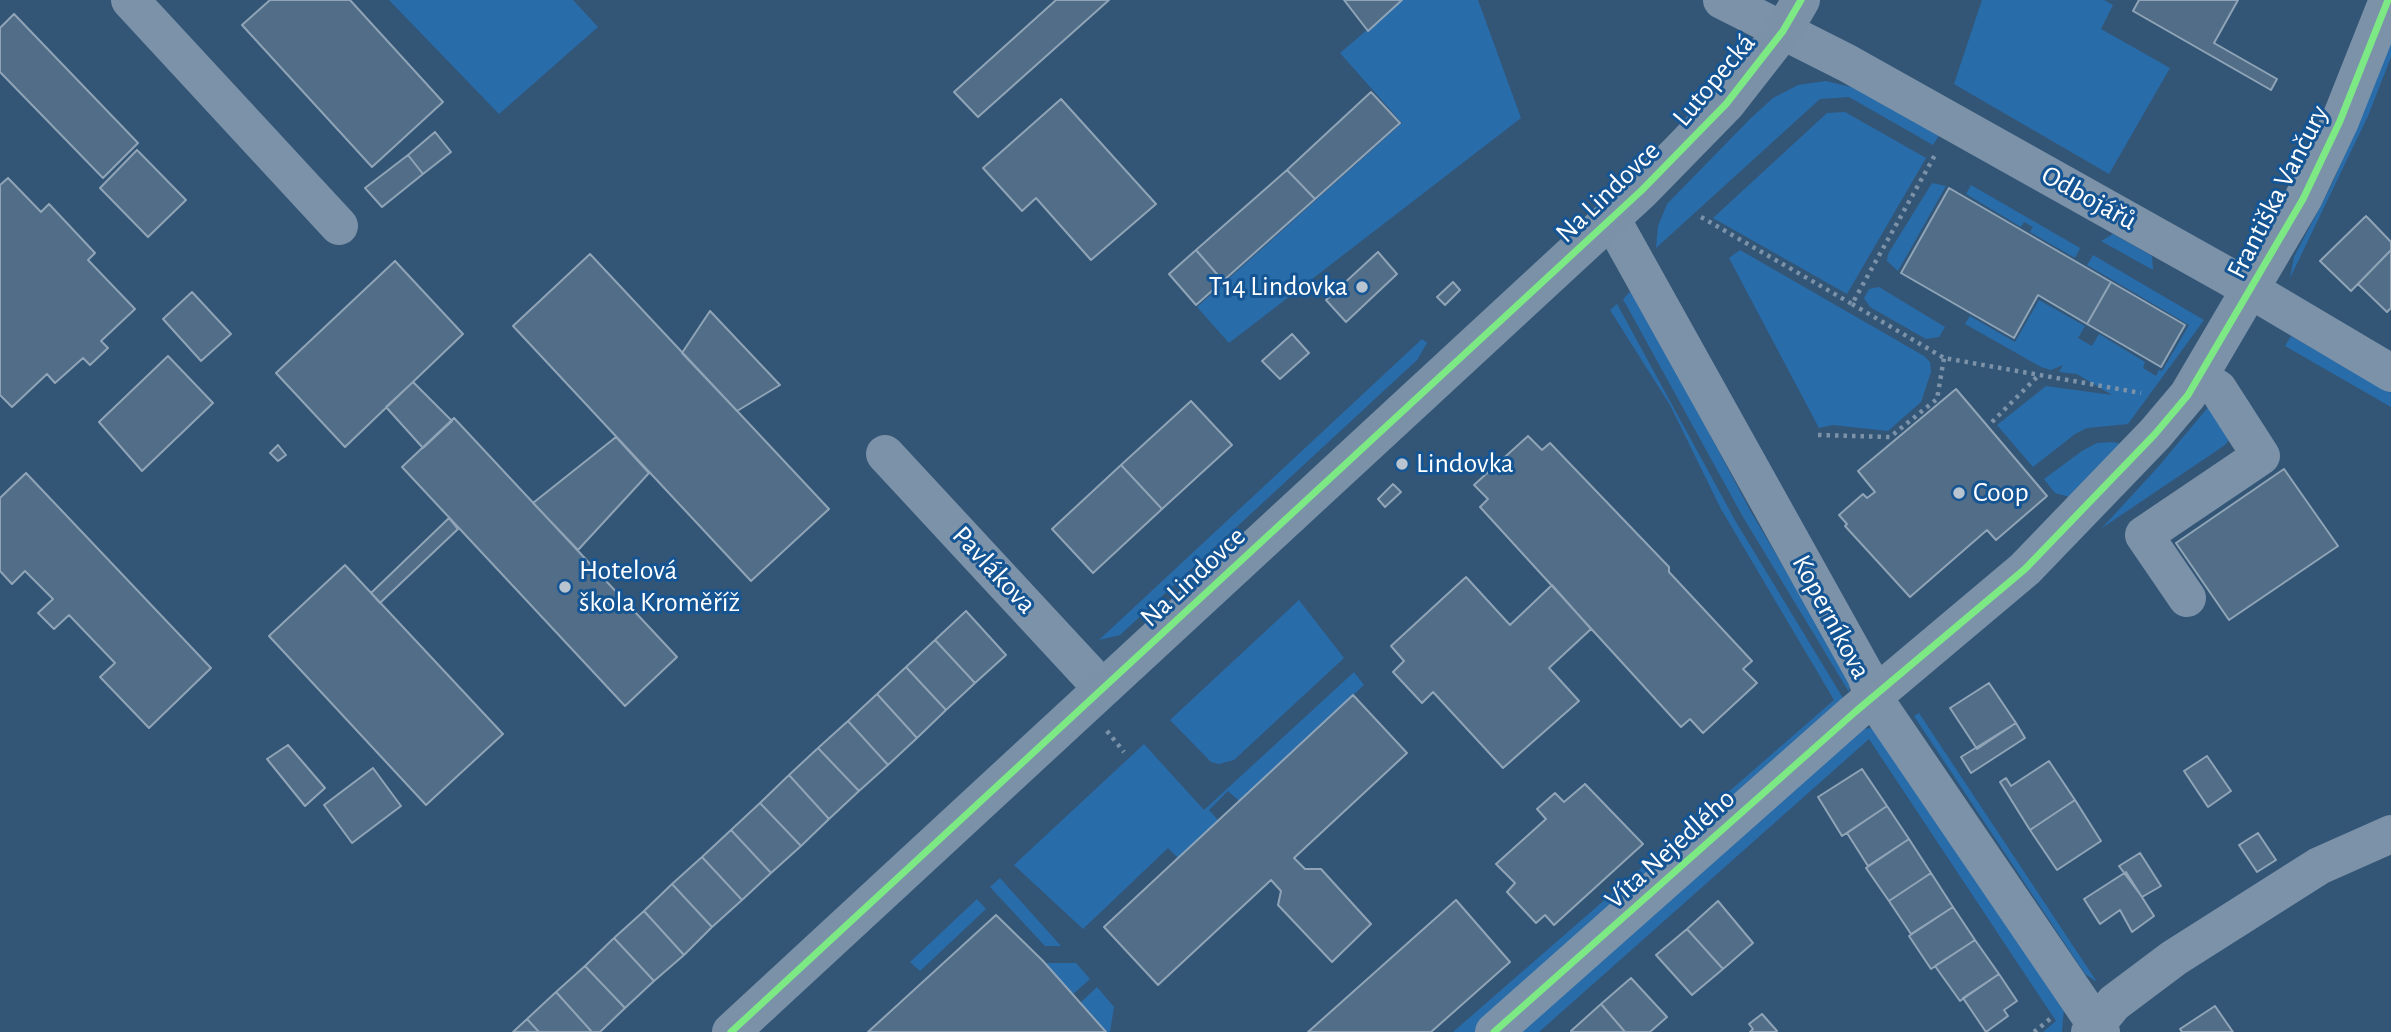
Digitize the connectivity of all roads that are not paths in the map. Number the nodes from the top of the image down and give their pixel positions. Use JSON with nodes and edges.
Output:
{"nodes":[{"id":1,"x":130,"y":0,"type":"edge"},
{"id":2,"x":1722,"y":0,"type":"edge"},
{"id":3,"x":2388,"y":0,"type":"edge"},
{"id":4,"x":1792,"y":15,"type":"edge"},
{"id":5,"x":1681,"y":151,"type":"joint"},
{"id":6,"x":1612,"y":219,"type":"junction"},
{"id":7,"x":339,"y":226,"type":"dead end"},
{"id":8,"x":2252,"y":290,"type":"junction"},
{"id":9,"x":2391,"y":373,"type":"edge"},
{"id":10,"x":2194,"y":386,"type":"junction"},
{"id":11,"x":885,"y":454,"type":"dead end"},
{"id":12,"x":2187,"y":598,"type":"dead end"},
{"id":13,"x":1102,"y":688,"type":"junction"},
{"id":14,"x":1873,"y":697,"type":"junction"},
{"id":15,"x":2391,"y":834,"type":"edge"},
{"id":16,"x":2096,"y":1030,"type":"edge"},
{"id":17,"x":731,"y":1032,"type":"edge"},
{"id":18,"x":1494,"y":1032,"type":"edge"}],
"edges":[{"from":1,"to":7,"type":"street"},
{"from":2,"to":4,"type":"street","name":"Odbojářů"},
{"from":3,"to":8,"type":"street","name":"Františka Vančury"},
{"from":4,"to":5,"type":"main road","name":"Lutopecká"},
{"from":4,"to":8,"type":"street","name":"Odbojářů"},
{"from":5,"to":6,"type":"main road","name":"Na Lindovce"},
{"from":6,"to":13,"type":"main road","name":"Na Lindovce"},
{"from":6,"to":14,"type":"street","name":"Koperníkova"},
{"from":8,"to":9,"type":"street","name":"Odbojářů"},
{"from":8,"to":10,"type":"street","name":"Františka Vančury"},
{"from":10,"to":12,"type":"street"},
{"from":10,"to":14,"type":"street","name":"Františka Vančury"},
{"from":11,"to":13,"type":"street","name":"Pavlákova"},
{"from":13,"to":17,"type":"main road","name":"Na Lindovce"},
{"from":14,"to":16,"type":"street","name":"Koperníkova"},
{"from":14,"to":18,"type":"street","name":"Víta Nejedlého"},
{"from":15,"to":16,"type":"street"}]}
